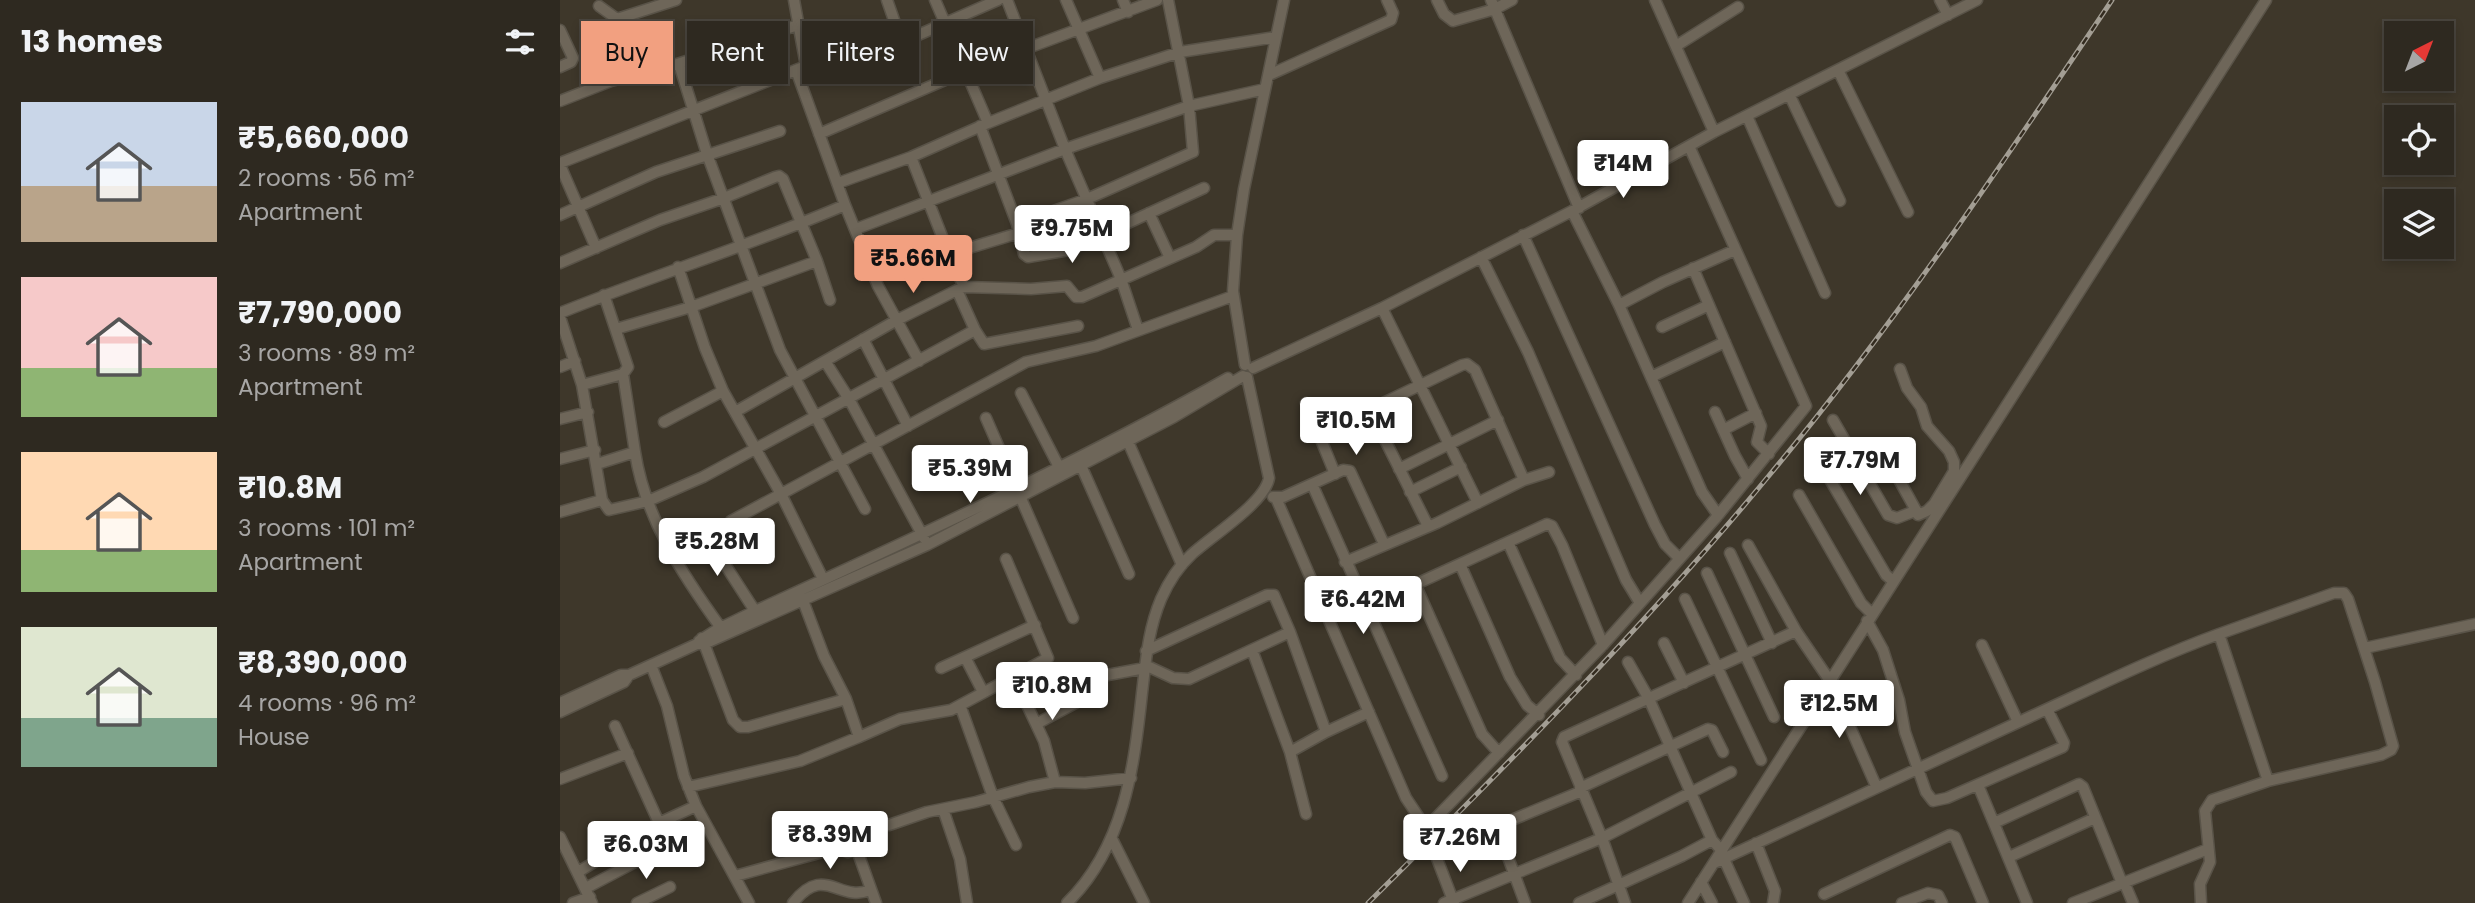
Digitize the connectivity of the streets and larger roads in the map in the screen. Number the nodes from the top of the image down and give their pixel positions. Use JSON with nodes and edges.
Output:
{"nodes":[{"id":1,"x":676,"y":0,"type":"edge"},
{"id":2,"x":794,"y":0,"type":"edge"},
{"id":3,"x":887,"y":0,"type":"edge"},
{"id":4,"x":935,"y":0,"type":"edge"},
{"id":5,"x":998,"y":0,"type":"edge"},
{"id":6,"x":1007,"y":0,"type":"edge"},
{"id":7,"x":1066,"y":0,"type":"edge"},
{"id":8,"x":1123,"y":0,"type":"edge"},
{"id":9,"x":1157,"y":0,"type":"edge"},
{"id":10,"x":1168,"y":0,"type":"edge"},
{"id":11,"x":1387,"y":0,"type":"edge"},
{"id":12,"x":1437,"y":0,"type":"edge"},
{"id":13,"x":1512,"y":0,"type":"edge"},
{"id":14,"x":1655,"y":0,"type":"edge"},
{"id":15,"x":1940,"y":0,"type":"edge"},
{"id":16,"x":1977,"y":0,"type":"edge"},
{"id":17,"x":2266,"y":0,"type":"edge"},
{"id":18,"x":1286,"y":1,"type":"edge"},
{"id":19,"x":599,"y":2,"type":"edge"},
{"id":20,"x":1493,"y":4,"type":"edge"},
{"id":21,"x":1738,"y":7,"type":"dead end"},
{"id":22,"x":1128,"y":12,"type":"junction"},
{"id":23,"x":1948,"y":15,"type":"junction"},
{"id":24,"x":617,"y":19,"type":"joint"},
{"id":25,"x":894,"y":21,"type":"edge"},
{"id":26,"x":942,"y":21,"type":"edge"},
{"id":27,"x":948,"y":21,"type":"edge"},
{"id":28,"x":1016,"y":21,"type":"edge"},
{"id":29,"x":798,"y":25,"type":"junction"},
{"id":30,"x":560,"y":30,"type":"edge"},
{"id":31,"x":1080,"y":30,"type":"junction"},
{"id":32,"x":1276,"y":37,"type":"junction"},
{"id":33,"x":1033,"y":46,"type":"edge"},
{"id":34,"x":1676,"y":46,"type":"junction"},
{"id":35,"x":1180,"y":52,"type":"junction"},
{"id":36,"x":679,"y":64,"type":"junction"},
{"id":37,"x":1033,"y":64,"type":"edge"},
{"id":38,"x":673,"y":65,"type":"edge"},
{"id":39,"x":560,"y":66,"type":"edge"},
{"id":40,"x":801,"y":68,"type":"junction"},
{"id":41,"x":1838,"y":70,"type":"junction"},
{"id":42,"x":1269,"y":75,"type":"junction"},
{"id":43,"x":1100,"y":78,"type":"junction"},
{"id":44,"x":607,"y":84,"type":"edge"},
{"id":45,"x":936,"y":84,"type":"edge"},
{"id":46,"x":970,"y":84,"type":"edge"},
{"id":47,"x":1265,"y":89,"type":"junction"},
{"id":48,"x":1789,"y":94,"type":"junction"},
{"id":49,"x":1046,"y":99,"type":"junction"},
{"id":50,"x":560,"y":101,"type":"edge"},
{"id":51,"x":1189,"y":106,"type":"junction"},
{"id":52,"x":693,"y":109,"type":"junction"},
{"id":53,"x":1747,"y":116,"type":"junction"},
{"id":54,"x":984,"y":125,"type":"junction"},
{"id":55,"x":779,"y":131,"type":"dead end"},
{"id":56,"x":1714,"y":132,"type":"junction"},
{"id":57,"x":819,"y":134,"type":"junction"},
{"id":58,"x":1689,"y":146,"type":"junction"},
{"id":59,"x":1065,"y":149,"type":"junction"},
{"id":60,"x":707,"y":154,"type":"junction"},
{"id":61,"x":911,"y":157,"type":"junction"},
{"id":62,"x":560,"y":164,"type":"edge"},
{"id":63,"x":1000,"y":175,"type":"junction"},
{"id":64,"x":838,"y":183,"type":"junction"},
{"id":65,"x":1204,"y":188,"type":"dead end"},
{"id":66,"x":724,"y":198,"type":"junction"},
{"id":67,"x":1087,"y":199,"type":"junction"},
{"id":68,"x":928,"y":201,"type":"junction"},
{"id":69,"x":1840,"y":201,"type":"dead end"},
{"id":70,"x":845,"y":205,"type":"junction"},
{"id":71,"x":578,"y":208,"type":"junction"},
{"id":72,"x":1575,"y":210,"type":"junction"},
{"id":73,"x":1908,"y":212,"type":"dead end"},
{"id":74,"x":1149,"y":213,"type":"junction"},
{"id":75,"x":560,"y":215,"type":"edge"},
{"id":76,"x":801,"y":223,"type":"junction"},
{"id":77,"x":856,"y":229,"type":"junction"},
{"id":78,"x":1018,"y":229,"type":"junction"},
{"id":79,"x":1102,"y":234,"type":"junction"},
{"id":80,"x":1237,"y":235,"type":"junction"},
{"id":81,"x":1523,"y":236,"type":"junction"},
{"id":82,"x":741,"y":245,"type":"junction"},
{"id":83,"x":596,"y":248,"type":"junction"},
{"id":84,"x":1735,"y":250,"type":"junction"},
{"id":85,"x":948,"y":254,"type":"junction"},
{"id":86,"x":1481,"y":257,"type":"junction"},
{"id":87,"x":1170,"y":258,"type":"junction"},
{"id":88,"x":817,"y":261,"type":"junction"},
{"id":89,"x":560,"y":263,"type":"edge"},
{"id":90,"x":677,"y":267,"type":"junction"},
{"id":91,"x":1693,"y":268,"type":"junction"},
{"id":92,"x":1121,"y":279,"type":"junction"},
{"id":93,"x":754,"y":285,"type":"junction"},
{"id":94,"x":961,"y":289,"type":"junction"},
{"id":95,"x":1825,"y":293,"type":"dead end"},
{"id":96,"x":604,"y":295,"type":"junction"},
{"id":97,"x":1233,"y":296,"type":"junction"},
{"id":98,"x":830,"y":300,"type":"dead end"},
{"id":99,"x":1619,"y":305,"type":"junction"},
{"id":100,"x":1709,"y":305,"type":"junction"},
{"id":101,"x":691,"y":307,"type":"junction"},
{"id":102,"x":1382,"y":308,"type":"junction"},
{"id":103,"x":560,"y":315,"type":"edge"},
{"id":104,"x":897,"y":320,"type":"junction"},
{"id":105,"x":1078,"y":326,"type":"dead end"},
{"id":106,"x":1662,"y":327,"type":"dead end"},
{"id":107,"x":616,"y":329,"type":"junction"},
{"id":108,"x":975,"y":330,"type":"junction"},
{"id":109,"x":1138,"y":330,"type":"junction"},
{"id":110,"x":863,"y":339,"type":"junction"},
{"id":111,"x":1725,"y":342,"type":"junction"},
{"id":112,"x":825,"y":361,"type":"junction"},
{"id":113,"x":919,"y":361,"type":"junction"},
{"id":114,"x":575,"y":362,"type":"junction"},
{"id":115,"x":560,"y":367,"type":"edge"},
{"id":116,"x":1900,"y":369,"type":"dead end"},
{"id":117,"x":1246,"y":371,"type":"junction"},
{"id":118,"x":623,"y":374,"type":"junction"},
{"id":119,"x":1651,"y":377,"type":"junction"},
{"id":120,"x":795,"y":378,"type":"junction"},
{"id":121,"x":885,"y":380,"type":"junction"},
{"id":122,"x":1420,"y":385,"type":"junction"},
{"id":123,"x":582,"y":386,"type":"junction"},
{"id":124,"x":723,"y":391,"type":"junction"},
{"id":125,"x":1021,"y":393,"type":"dead end"},
{"id":126,"x":849,"y":399,"type":"junction"},
{"id":127,"x":1306,"y":403,"type":"dead end"},
{"id":128,"x":588,"y":412,"type":"junction"},
{"id":129,"x":735,"y":412,"type":"junction"},
{"id":130,"x":1715,"y":412,"type":"dead end"},
{"id":131,"x":1756,"y":413,"type":"junction"},
{"id":132,"x":815,"y":416,"type":"junction"},
{"id":133,"x":986,"y":418,"type":"dead end"},
{"id":134,"x":560,"y":419,"type":"edge"},
{"id":135,"x":1498,"y":420,"type":"junction"},
{"id":136,"x":1833,"y":420,"type":"dead end"},
{"id":137,"x":664,"y":422,"type":"dead end"},
{"id":138,"x":908,"y":426,"type":"junction"},
{"id":139,"x":1723,"y":430,"type":"junction"},
{"id":140,"x":1127,"y":437,"type":"junction"},
{"id":141,"x":874,"y":445,"type":"junction"},
{"id":142,"x":1450,"y":445,"type":"junction"},
{"id":143,"x":756,"y":447,"type":"junction"},
{"id":144,"x":1881,"y":447,"type":"dead end"},
{"id":145,"x":595,"y":450,"type":"junction"},
{"id":146,"x":635,"y":452,"type":"junction"},
{"id":147,"x":1769,"y":454,"type":"junction"},
{"id":148,"x":560,"y":459,"type":"edge"},
{"id":149,"x":1079,"y":461,"type":"junction"},
{"id":150,"x":840,"y":463,"type":"junction"},
{"id":151,"x":597,"y":464,"type":"junction"},
{"id":152,"x":1822,"y":466,"type":"dead end"},
{"id":153,"x":1059,"y":467,"type":"junction"},
{"id":154,"x":1461,"y":467,"type":"junction"},
{"id":155,"x":1399,"y":469,"type":"junction"},
{"id":156,"x":1549,"y":472,"type":"dead end"},
{"id":157,"x":1335,"y":474,"type":"junction"},
{"id":158,"x":1748,"y":479,"type":"junction"},
{"id":159,"x":1524,"y":480,"type":"junction"},
{"id":160,"x":1312,"y":484,"type":"junction"},
{"id":161,"x":1410,"y":492,"type":"junction"},
{"id":162,"x":1018,"y":493,"type":"junction"},
{"id":163,"x":1263,"y":493,"type":"junction"},
{"id":164,"x":781,"y":494,"type":"junction"},
{"id":165,"x":1800,"y":495,"type":"dead end"},
{"id":166,"x":1276,"y":498,"type":"junction"},
{"id":167,"x":602,"y":500,"type":"junction"},
{"id":168,"x":648,"y":501,"type":"junction"},
{"id":169,"x":1478,"y":503,"type":"junction"},
{"id":170,"x":995,"y":504,"type":"junction"},
{"id":171,"x":865,"y":509,"type":"dead end"},
{"id":172,"x":560,"y":512,"type":"edge"},
{"id":173,"x":1718,"y":515,"type":"junction"},
{"id":174,"x":1922,"y":519,"type":"junction"},
{"id":175,"x":731,"y":521,"type":"dead end"},
{"id":176,"x":1428,"y":526,"type":"junction"},
{"id":177,"x":702,"y":529,"type":"dead end"},
{"id":178,"x":923,"y":534,"type":"junction"},
{"id":179,"x":1508,"y":542,"type":"junction"},
{"id":180,"x":1384,"y":544,"type":"junction"},
{"id":181,"x":928,"y":545,"type":"junction"},
{"id":182,"x":1748,"y":545,"type":"dead end"},
{"id":183,"x":1730,"y":553,"type":"dead end"},
{"id":184,"x":1679,"y":558,"type":"junction"},
{"id":185,"x":1006,"y":559,"type":"dead end"},
{"id":186,"x":1345,"y":562,"type":"junction"},
{"id":187,"x":1460,"y":564,"type":"junction"},
{"id":188,"x":1182,"y":565,"type":"junction"},
{"id":189,"x":1707,"y":573,"type":"dead end"},
{"id":190,"x":1129,"y":574,"type":"dead end"},
{"id":191,"x":1890,"y":578,"type":"junction"},
{"id":192,"x":824,"y":579,"type":"junction"},
{"id":193,"x":1415,"y":584,"type":"junction"},
{"id":194,"x":802,"y":596,"type":"junction"},
{"id":195,"x":1685,"y":599,"type":"dead end"},
{"id":196,"x":1640,"y":603,"type":"junction"},
{"id":197,"x":1366,"y":607,"type":"junction"},
{"id":198,"x":755,"y":611,"type":"junction"},
{"id":199,"x":1869,"y":614,"type":"junction"},
{"id":200,"x":1073,"y":618,"type":"dead end"},
{"id":201,"x":2475,"y":624,"type":"edge"},
{"id":202,"x":1035,"y":625,"type":"junction"},
{"id":203,"x":721,"y":628,"type":"junction"},
{"id":204,"x":1796,"y":631,"type":"junction"},
{"id":205,"x":1290,"y":632,"type":"junction"},
{"id":206,"x":2219,"y":634,"type":"junction"},
{"id":207,"x":701,"y":642,"type":"junction"},
{"id":208,"x":1664,"y":643,"type":"dead end"},
{"id":209,"x":1772,"y":643,"type":"junction"},
{"id":210,"x":1604,"y":645,"type":"junction"},
{"id":211,"x":1982,"y":645,"type":"dead end"},
{"id":212,"x":2365,"y":648,"type":"junction"},
{"id":213,"x":1252,"y":650,"type":"junction"},
{"id":214,"x":1146,"y":651,"type":"junction"},
{"id":215,"x":1746,"y":655,"type":"junction"},
{"id":216,"x":965,"y":657,"type":"junction"},
{"id":217,"x":1628,"y":662,"type":"dead end"},
{"id":218,"x":651,"y":665,"type":"junction"},
{"id":219,"x":1145,"y":666,"type":"junction"},
{"id":220,"x":941,"y":668,"type":"dead end"},
{"id":221,"x":1719,"y":668,"type":"junction"},
{"id":222,"x":629,"y":675,"type":"junction"},
{"id":223,"x":1013,"y":675,"type":"junction"},
{"id":224,"x":1576,"y":676,"type":"junction"},
{"id":225,"x":1827,"y":678,"type":"junction"},
{"id":226,"x":1684,"y":683,"type":"junction"},
{"id":227,"x":984,"y":692,"type":"junction"},
{"id":228,"x":846,"y":699,"type":"junction"},
{"id":229,"x":1648,"y":699,"type":"junction"},
{"id":230,"x":560,"y":703,"type":"edge"},
{"id":231,"x":960,"y":705,"type":"junction"},
{"id":232,"x":2047,"y":709,"type":"junction"},
{"id":233,"x":560,"y":712,"type":"edge"},
{"id":234,"x":1369,"y":712,"type":"junction"},
{"id":235,"x":1539,"y":715,"type":"junction"},
{"id":236,"x":1774,"y":717,"type":"dead end"},
{"id":237,"x":2018,"y":722,"type":"junction"},
{"id":238,"x":1036,"y":724,"type":"junction"},
{"id":239,"x":615,"y":726,"type":"dead end"},
{"id":240,"x":1326,"y":732,"type":"junction"},
{"id":241,"x":859,"y":737,"type":"junction"},
{"id":242,"x":1670,"y":748,"type":"junction"},
{"id":243,"x":1290,"y":752,"type":"junction"},
{"id":244,"x":1723,"y":752,"type":"dead end"},
{"id":245,"x":628,"y":753,"type":"junction"},
{"id":246,"x":1499,"y":753,"type":"junction"},
{"id":247,"x":1761,"y":760,"type":"dead end"},
{"id":248,"x":1919,"y":768,"type":"junction"},
{"id":249,"x":1731,"y":772,"type":"dead end"},
{"id":250,"x":1442,"y":776,"type":"dead end"},
{"id":251,"x":1131,"y":778,"type":"junction"},
{"id":252,"x":560,"y":779,"type":"edge"},
{"id":253,"x":2268,"y":780,"type":"junction"},
{"id":254,"x":1055,"y":782,"type":"junction"},
{"id":255,"x":1978,"y":785,"type":"junction"},
{"id":256,"x":1876,"y":786,"type":"junction"},
{"id":257,"x":688,"y":787,"type":"junction"},
{"id":258,"x":1581,"y":790,"type":"junction"},
{"id":259,"x":1690,"y":793,"type":"junction"},
{"id":260,"x":992,"y":797,"type":"junction"},
{"id":261,"x":696,"y":806,"type":"junction"},
{"id":262,"x":943,"y":809,"type":"junction"},
{"id":263,"x":1306,"y":814,"type":"dead end"},
{"id":264,"x":2095,"y":818,"type":"junction"},
{"id":265,"x":659,"y":823,"type":"junction"},
{"id":266,"x":1994,"y":823,"type":"junction"},
{"id":267,"x":889,"y":825,"type":"dead end"},
{"id":268,"x":1496,"y":825,"type":"junction"},
{"id":269,"x":560,"y":837,"type":"edge"},
{"id":270,"x":1602,"y":838,"type":"junction"},
{"id":271,"x":1112,"y":839,"type":"junction"},
{"id":272,"x":1756,"y":843,"type":"junction"},
{"id":273,"x":1016,"y":845,"type":"dead end"},
{"id":274,"x":2208,"y":849,"type":"junction"},
{"id":275,"x":1718,"y":851,"type":"junction"},
{"id":276,"x":654,"y":852,"type":"dead end"},
{"id":277,"x":2009,"y":857,"type":"junction"},
{"id":278,"x":565,"y":858,"type":"edge"},
{"id":279,"x":579,"y":872,"type":"junction"},
{"id":280,"x":1513,"y":875,"type":"junction"},
{"id":281,"x":734,"y":876,"type":"junction"},
{"id":282,"x":1701,"y":882,"type":"junction"},
{"id":283,"x":2123,"y":883,"type":"junction"},
{"id":284,"x":1618,"y":886,"type":"junction"},
{"id":285,"x":670,"y":887,"type":"dead end"},
{"id":286,"x":870,"y":890,"type":"junction"},
{"id":287,"x":1824,"y":894,"type":"dead end"},
{"id":288,"x":589,"y":896,"type":"edge"},
{"id":289,"x":1451,"y":902,"type":"edge"},
{"id":290,"x":573,"y":903,"type":"edge"},
{"id":291,"x":637,"y":903,"type":"edge"},
{"id":292,"x":749,"y":903,"type":"edge"},
{"id":293,"x":793,"y":903,"type":"edge"},
{"id":294,"x":876,"y":903,"type":"edge"},
{"id":295,"x":967,"y":903,"type":"edge"},
{"id":296,"x":1067,"y":903,"type":"edge"},
{"id":297,"x":1144,"y":903,"type":"edge"},
{"id":298,"x":1525,"y":903,"type":"edge"},
{"id":299,"x":1579,"y":903,"type":"edge"},
{"id":300,"x":1625,"y":903,"type":"edge"},
{"id":301,"x":1688,"y":903,"type":"edge"},
{"id":302,"x":1712,"y":903,"type":"edge"},
{"id":303,"x":1744,"y":903,"type":"edge"},
{"id":304,"x":1773,"y":903,"type":"edge"},
{"id":305,"x":1902,"y":903,"type":"edge"},
{"id":306,"x":1942,"y":903,"type":"edge"},
{"id":307,"x":1983,"y":903,"type":"edge"},
{"id":308,"x":2027,"y":903,"type":"edge"},
{"id":309,"x":2073,"y":903,"type":"edge"},
{"id":310,"x":2133,"y":903,"type":"edge"},
{"id":311,"x":2201,"y":903,"type":"edge"}],
"edges":[{"from":1,"to":24,"type":"street"},
{"from":2,"to":29,"type":"street"},
{"from":3,"to":25,"type":"street"},
{"from":4,"to":26,"type":"street"},
{"from":5,"to":27,"type":"street"},
{"from":6,"to":28,"type":"street"},
{"from":7,"to":31,"type":"street"},
{"from":8,"to":22,"type":"street"},
{"from":9,"to":22,"type":"street"},
{"from":10,"to":35,"type":"street"},
{"from":11,"to":42,"type":"street"},
{"from":12,"to":20,"type":"street"},
{"from":13,"to":20,"type":"street"},
{"from":14,"to":34,"type":"street"},
{"from":15,"to":23,"type":"street"},
{"from":16,"to":23,"type":"street"},
{"from":17,"to":174,"type":"street"},
{"from":18,"to":32,"type":"street"},
{"from":19,"to":24,"type":"street"},
{"from":20,"to":72,"type":"street"},
{"from":21,"to":34,"type":"street"},
{"from":22,"to":31,"type":"street"},
{"from":23,"to":41,"type":"street"},
{"from":29,"to":36,"type":"street"},
{"from":29,"to":40,"type":"street"},
{"from":30,"to":39,"type":"street"},
{"from":31,"to":33,"type":"street"},
{"from":31,"to":43,"type":"street"},
{"from":32,"to":35,"type":"street"},
{"from":32,"to":42,"type":"street"},
{"from":34,"to":56,"type":"street"},
{"from":35,"to":43,"type":"street"},
{"from":35,"to":51,"type":"street"},
{"from":36,"to":38,"type":"street"},
{"from":36,"to":52,"type":"street"},
{"from":37,"to":49,"type":"street"},
{"from":40,"to":52,"type":"street"},
{"from":40,"to":57,"type":"street"},
{"from":41,"to":48,"type":"street"},
{"from":41,"to":73,"type":"street"},
{"from":42,"to":47,"type":"street"},
{"from":43,"to":49,"type":"street"},
{"from":44,"to":50,"type":"street"},
{"from":45,"to":57,"type":"street"},
{"from":46,"to":54,"type":"street"},
{"from":47,"to":51,"type":"street"},
{"from":47,"to":80,"type":"street"},
{"from":48,"to":53,"type":"street"},
{"from":48,"to":69,"type":"street"},
{"from":49,"to":54,"type":"street"},
{"from":49,"to":59,"type":"street"},
{"from":51,"to":59,"type":"street"},
{"from":51,"to":67,"type":"street"},
{"from":52,"to":60,"type":"street"},
{"from":52,"to":62,"type":"street"},
{"from":53,"to":56,"type":"street"},
{"from":53,"to":95,"type":"street"},
{"from":54,"to":61,"type":"street"},
{"from":54,"to":63,"type":"street"},
{"from":55,"to":60,"type":"street"},
{"from":56,"to":58,"type":"street"},
{"from":57,"to":64,"type":"street"},
{"from":58,"to":72,"type":"street"},
{"from":58,"to":84,"type":"street"},
{"from":59,"to":63,"type":"street"},
{"from":59,"to":67,"type":"street"},
{"from":60,"to":66,"type":"street"},
{"from":60,"to":71,"type":"street"},
{"from":61,"to":64,"type":"street"},
{"from":61,"to":68,"type":"street"},
{"from":62,"to":71,"type":"street"},
{"from":63,"to":68,"type":"street"},
{"from":63,"to":78,"type":"street"},
{"from":64,"to":70,"type":"street"},
{"from":65,"to":74,"type":"street"},
{"from":66,"to":76,"type":"street"},
{"from":66,"to":82,"type":"street"},
{"from":66,"to":83,"type":"street"},
{"from":67,"to":78,"type":"street"},
{"from":67,"to":79,"type":"street"},
{"from":68,"to":77,"type":"street"},
{"from":68,"to":85,"type":"street"},
{"from":70,"to":76,"type":"street"},
{"from":70,"to":77,"type":"street"},
{"from":71,"to":75,"type":"street"},
{"from":71,"to":83,"type":"street"},
{"from":72,"to":81,"type":"street"},
{"from":72,"to":99,"type":"street"},
{"from":74,"to":79,"type":"street"},
{"from":74,"to":87,"type":"street"},
{"from":76,"to":82,"type":"street"},
{"from":76,"to":88,"type":"street"},
{"from":77,"to":104,"type":"street"},
{"from":78,"to":79,"type":"street"},
{"from":78,"to":85,"type":"street"},
{"from":79,"to":92,"type":"street"},
{"from":80,"to":87,"type":"street"},
{"from":80,"to":97,"type":"street"},
{"from":81,"to":86,"type":"street"},
{"from":81,"to":184,"type":"street"},
{"from":82,"to":90,"type":"street"},
{"from":82,"to":93,"type":"street"},
{"from":83,"to":89,"type":"street"},
{"from":84,"to":91,"type":"street"},
{"from":84,"to":147,"type":"street"},
{"from":85,"to":94,"type":"street"},
{"from":86,"to":102,"type":"street"},
{"from":86,"to":196,"type":"street"},
{"from":87,"to":92,"type":"street"},
{"from":88,"to":93,"type":"street"},
{"from":88,"to":98,"type":"street"},
{"from":90,"to":96,"type":"street"},
{"from":90,"to":101,"type":"street"},
{"from":91,"to":99,"type":"street"},
{"from":91,"to":100,"type":"street"},
{"from":92,"to":94,"type":"street"},
{"from":92,"to":109,"type":"street"},
{"from":93,"to":101,"type":"street"},
{"from":93,"to":120,"type":"street"},
{"from":94,"to":104,"type":"street"},
{"from":94,"to":108,"type":"street"},
{"from":96,"to":103,"type":"street"},
{"from":96,"to":107,"type":"street"},
{"from":97,"to":109,"type":"street"},
{"from":97,"to":117,"type":"street"},
{"from":99,"to":119,"type":"street"},
{"from":100,"to":106,"type":"street"},
{"from":100,"to":111,"type":"street"},
{"from":101,"to":107,"type":"street"},
{"from":101,"to":124,"type":"street"},
{"from":102,"to":117,"type":"street"},
{"from":102,"to":122,"type":"street"},
{"from":103,"to":114,"type":"street"},
{"from":104,"to":110,"type":"street"},
{"from":104,"to":113,"type":"street"},
{"from":105,"to":108,"type":"street"},
{"from":107,"to":118,"type":"street"},
{"from":108,"to":113,"type":"street"},
{"from":109,"to":138,"type":"street"},
{"from":110,"to":112,"type":"street"},
{"from":110,"to":121,"type":"street"},
{"from":111,"to":119,"type":"street"},
{"from":111,"to":131,"type":"street"},
{"from":112,"to":120,"type":"street"},
{"from":112,"to":126,"type":"street"},
{"from":113,"to":121,"type":"street"},
{"from":114,"to":115,"type":"street"},
{"from":114,"to":123,"type":"street"},
{"from":116,"to":174,"type":"street"},
{"from":117,"to":140,"type":"street"},
{"from":117,"to":163,"type":"street"},
{"from":118,"to":123,"type":"street"},
{"from":118,"to":146,"type":"street"},
{"from":119,"to":173,"type":"street"},
{"from":120,"to":129,"type":"street"},
{"from":120,"to":132,"type":"street"},
{"from":121,"to":126,"type":"street"},
{"from":121,"to":138,"type":"street"},
{"from":122,"to":135,"type":"street"},
{"from":122,"to":142,"type":"street"},
{"from":122,"to":155,"type":"street"},
{"from":123,"to":128,"type":"street"},
{"from":124,"to":129,"type":"street"},
{"from":124,"to":137,"type":"street"},
{"from":125,"to":153,"type":"street"},
{"from":126,"to":132,"type":"street"},
{"from":126,"to":141,"type":"street"},
{"from":127,"to":157,"type":"street"},
{"from":128,"to":134,"type":"street"},
{"from":128,"to":145,"type":"street"},
{"from":129,"to":143,"type":"street"},
{"from":130,"to":139,"type":"street"},
{"from":131,"to":139,"type":"street"},
{"from":131,"to":147,"type":"street"},
{"from":132,"to":143,"type":"street"},
{"from":132,"to":150,"type":"street"},
{"from":133,"to":162,"type":"street"},
{"from":135,"to":142,"type":"street"},
{"from":135,"to":159,"type":"street"},
{"from":136,"to":174,"type":"street"},
{"from":138,"to":141,"type":"street"},
{"from":139,"to":158,"type":"street"},
{"from":140,"to":149,"type":"street"},
{"from":140,"to":188,"type":"street"},
{"from":141,"to":150,"type":"street"},
{"from":141,"to":178,"type":"street"},
{"from":142,"to":154,"type":"street"},
{"from":142,"to":155,"type":"street"},
{"from":143,"to":164,"type":"street"},
{"from":143,"to":168,"type":"street"},
{"from":144,"to":174,"type":"street"},
{"from":145,"to":148,"type":"street"},
{"from":145,"to":151,"type":"street"},
{"from":146,"to":151,"type":"street"},
{"from":146,"to":168,"type":"street"},
{"from":147,"to":158,"type":"street"},
{"from":149,"to":153,"type":"street"},
{"from":149,"to":162,"type":"street"},
{"from":149,"to":190,"type":"street"},
{"from":150,"to":164,"type":"street"},
{"from":150,"to":171,"type":"street"},
{"from":151,"to":167,"type":"street"},
{"from":152,"to":191,"type":"street"},
{"from":153,"to":162,"type":"street"},
{"from":154,"to":161,"type":"street"},
{"from":154,"to":169,"type":"street"},
{"from":155,"to":161,"type":"street"},
{"from":156,"to":159,"type":"street"},
{"from":157,"to":160,"type":"street"},
{"from":157,"to":180,"type":"street"},
{"from":158,"to":173,"type":"street"},
{"from":159,"to":169,"type":"street"},
{"from":160,"to":166,"type":"street"},
{"from":160,"to":186,"type":"street"},
{"from":161,"to":176,"type":"street"},
{"from":162,"to":170,"type":"street"},
{"from":162,"to":200,"type":"street"},
{"from":163,"to":166,"type":"street"},
{"from":163,"to":188,"type":"street"},
{"from":164,"to":175,"type":"street"},
{"from":164,"to":192,"type":"street"},
{"from":165,"to":199,"type":"street"},
{"from":166,"to":234,"type":"street"},
{"from":167,"to":168,"type":"street"},
{"from":167,"to":172,"type":"street"},
{"from":168,"to":203,"type":"street"},
{"from":169,"to":176,"type":"street"},
{"from":170,"to":178,"type":"street"},
{"from":170,"to":181,"type":"street"},
{"from":173,"to":184,"type":"street"},
{"from":174,"to":191,"type":"street"},
{"from":176,"to":180,"type":"street"},
{"from":177,"to":198,"type":"street"},
{"from":178,"to":181,"type":"street"},
{"from":178,"to":192,"type":"street"},
{"from":179,"to":187,"type":"street"},
{"from":179,"to":210,"type":"street"},
{"from":179,"to":224,"type":"street"},
{"from":180,"to":186,"type":"street"},
{"from":181,"to":194,"type":"street"},
{"from":182,"to":204,"type":"street"},
{"from":183,"to":209,"type":"street"},
{"from":184,"to":196,"type":"street"},
{"from":185,"to":202,"type":"street"},
{"from":186,"to":197,"type":"street"},
{"from":187,"to":193,"type":"street"},
{"from":187,"to":235,"type":"street"},
{"from":188,"to":214,"type":"street"},
{"from":189,"to":215,"type":"street"},
{"from":191,"to":199,"type":"street"},
{"from":192,"to":194,"type":"street"},
{"from":193,"to":197,"type":"street"},
{"from":193,"to":246,"type":"street"},
{"from":194,"to":198,"type":"street"},
{"from":194,"to":207,"type":"street"},
{"from":194,"to":228,"type":"street"},
{"from":195,"to":221,"type":"street"},
{"from":196,"to":210,"type":"street"},
{"from":197,"to":250,"type":"street"},
{"from":198,"to":203,"type":"street"},
{"from":199,"to":225,"type":"street"},
{"from":199,"to":248,"type":"street"},
{"from":201,"to":212,"type":"street"},
{"from":202,"to":216,"type":"street"},
{"from":202,"to":223,"type":"street"},
{"from":203,"to":207,"type":"street"},
{"from":204,"to":209,"type":"street"},
{"from":204,"to":225,"type":"street"},
{"from":205,"to":213,"type":"street"},
{"from":205,"to":214,"type":"street"},
{"from":205,"to":240,"type":"street"},
{"from":206,"to":212,"type":"street"},
{"from":206,"to":232,"type":"street"},
{"from":206,"to":253,"type":"street"},
{"from":207,"to":218,"type":"street"},
{"from":207,"to":228,"type":"street"},
{"from":208,"to":226,"type":"street"},
{"from":209,"to":215,"type":"street"},
{"from":210,"to":224,"type":"street"},
{"from":211,"to":237,"type":"street"},
{"from":212,"to":253,"type":"street"},
{"from":213,"to":219,"type":"street"},
{"from":213,"to":243,"type":"street"},
{"from":214,"to":219,"type":"street"},
{"from":215,"to":221,"type":"street"},
{"from":215,"to":236,"type":"street"},
{"from":216,"to":220,"type":"street"},
{"from":216,"to":227,"type":"street"},
{"from":217,"to":229,"type":"street"},
{"from":218,"to":222,"type":"street"},
{"from":218,"to":257,"type":"street"},
{"from":219,"to":238,"type":"street"},
{"from":219,"to":251,"type":"street"},
{"from":221,"to":226,"type":"street"},
{"from":221,"to":247,"type":"street"},
{"from":222,"to":230,"type":"street"},
{"from":222,"to":233,"type":"street"},
{"from":223,"to":227,"type":"street"},
{"from":223,"to":238,"type":"street"},
{"from":224,"to":235,"type":"street"},
{"from":225,"to":256,"type":"street"},
{"from":225,"to":275,"type":"street"},
{"from":226,"to":229,"type":"street"},
{"from":227,"to":231,"type":"street"},
{"from":228,"to":241,"type":"street"},
{"from":229,"to":242,"type":"street"},
{"from":229,"to":258,"type":"street"},
{"from":231,"to":241,"type":"street"},
{"from":231,"to":260,"type":"street"},
{"from":232,"to":237,"type":"street"},
{"from":232,"to":255,"type":"street"},
{"from":234,"to":240,"type":"street"},
{"from":234,"to":246,"type":"street"},
{"from":235,"to":246,"type":"street"},
{"from":237,"to":248,"type":"street"},
{"from":238,"to":254,"type":"street"},
{"from":239,"to":245,"type":"street"},
{"from":240,"to":243,"type":"street"},
{"from":241,"to":257,"type":"street"},
{"from":242,"to":244,"type":"street"},
{"from":242,"to":258,"type":"street"},
{"from":242,"to":259,"type":"street"},
{"from":243,"to":263,"type":"street"},
{"from":245,"to":252,"type":"street"},
{"from":245,"to":265,"type":"street"},
{"from":248,"to":255,"type":"street"},
{"from":248,"to":256,"type":"street"},
{"from":249,"to":259,"type":"street"},
{"from":251,"to":254,"type":"street"},
{"from":251,"to":271,"type":"street"},
{"from":253,"to":274,"type":"street"},
{"from":254,"to":260,"type":"street"},
{"from":255,"to":266,"type":"street"},
{"from":256,"to":272,"type":"street"},
{"from":257,"to":261,"type":"street"},
{"from":258,"to":268,"type":"street"},
{"from":258,"to":270,"type":"street"},
{"from":259,"to":270,"type":"street"},
{"from":259,"to":275,"type":"street"},
{"from":260,"to":262,"type":"street"},
{"from":260,"to":273,"type":"street"},
{"from":261,"to":265,"type":"street"},
{"from":261,"to":281,"type":"street"},
{"from":262,"to":267,"type":"street"},
{"from":262,"to":295,"type":"street"},
{"from":264,"to":266,"type":"street"},
{"from":264,"to":277,"type":"street"},
{"from":264,"to":283,"type":"street"},
{"from":265,"to":279,"type":"street"},
{"from":266,"to":277,"type":"street"},
{"from":268,"to":280,"type":"street"},
{"from":268,"to":289,"type":"street"},
{"from":269,"to":278,"type":"street"},
{"from":270,"to":280,"type":"street"},
{"from":270,"to":284,"type":"street"},
{"from":271,"to":296,"type":"street"},
{"from":271,"to":297,"type":"street"},
{"from":272,"to":275,"type":"street"},
{"from":272,"to":304,"type":"street"},
{"from":274,"to":283,"type":"street"},
{"from":274,"to":311,"type":"street"},
{"from":275,"to":282,"type":"street"},
{"from":275,"to":284,"type":"street"},
{"from":275,"to":303,"type":"street"},
{"from":276,"to":288,"type":"street"},
{"from":277,"to":308,"type":"street"},
{"from":278,"to":279,"type":"street"},
{"from":279,"to":288,"type":"street"},
{"from":280,"to":289,"type":"street"},
{"from":280,"to":298,"type":"street"},
{"from":281,"to":286,"type":"street"},
{"from":281,"to":292,"type":"street"},
{"from":282,"to":301,"type":"street"},
{"from":282,"to":302,"type":"street"},
{"from":283,"to":309,"type":"street"},
{"from":283,"to":310,"type":"street"},
{"from":284,"to":299,"type":"street"},
{"from":284,"to":300,"type":"street"},
{"from":285,"to":291,"type":"street"},
{"from":286,"to":293,"type":"street"},
{"from":286,"to":294,"type":"street"},
{"from":287,"to":307,"type":"street"},
{"from":288,"to":290,"type":"street"},
{"from":305,"to":306,"type":"street"}]}
